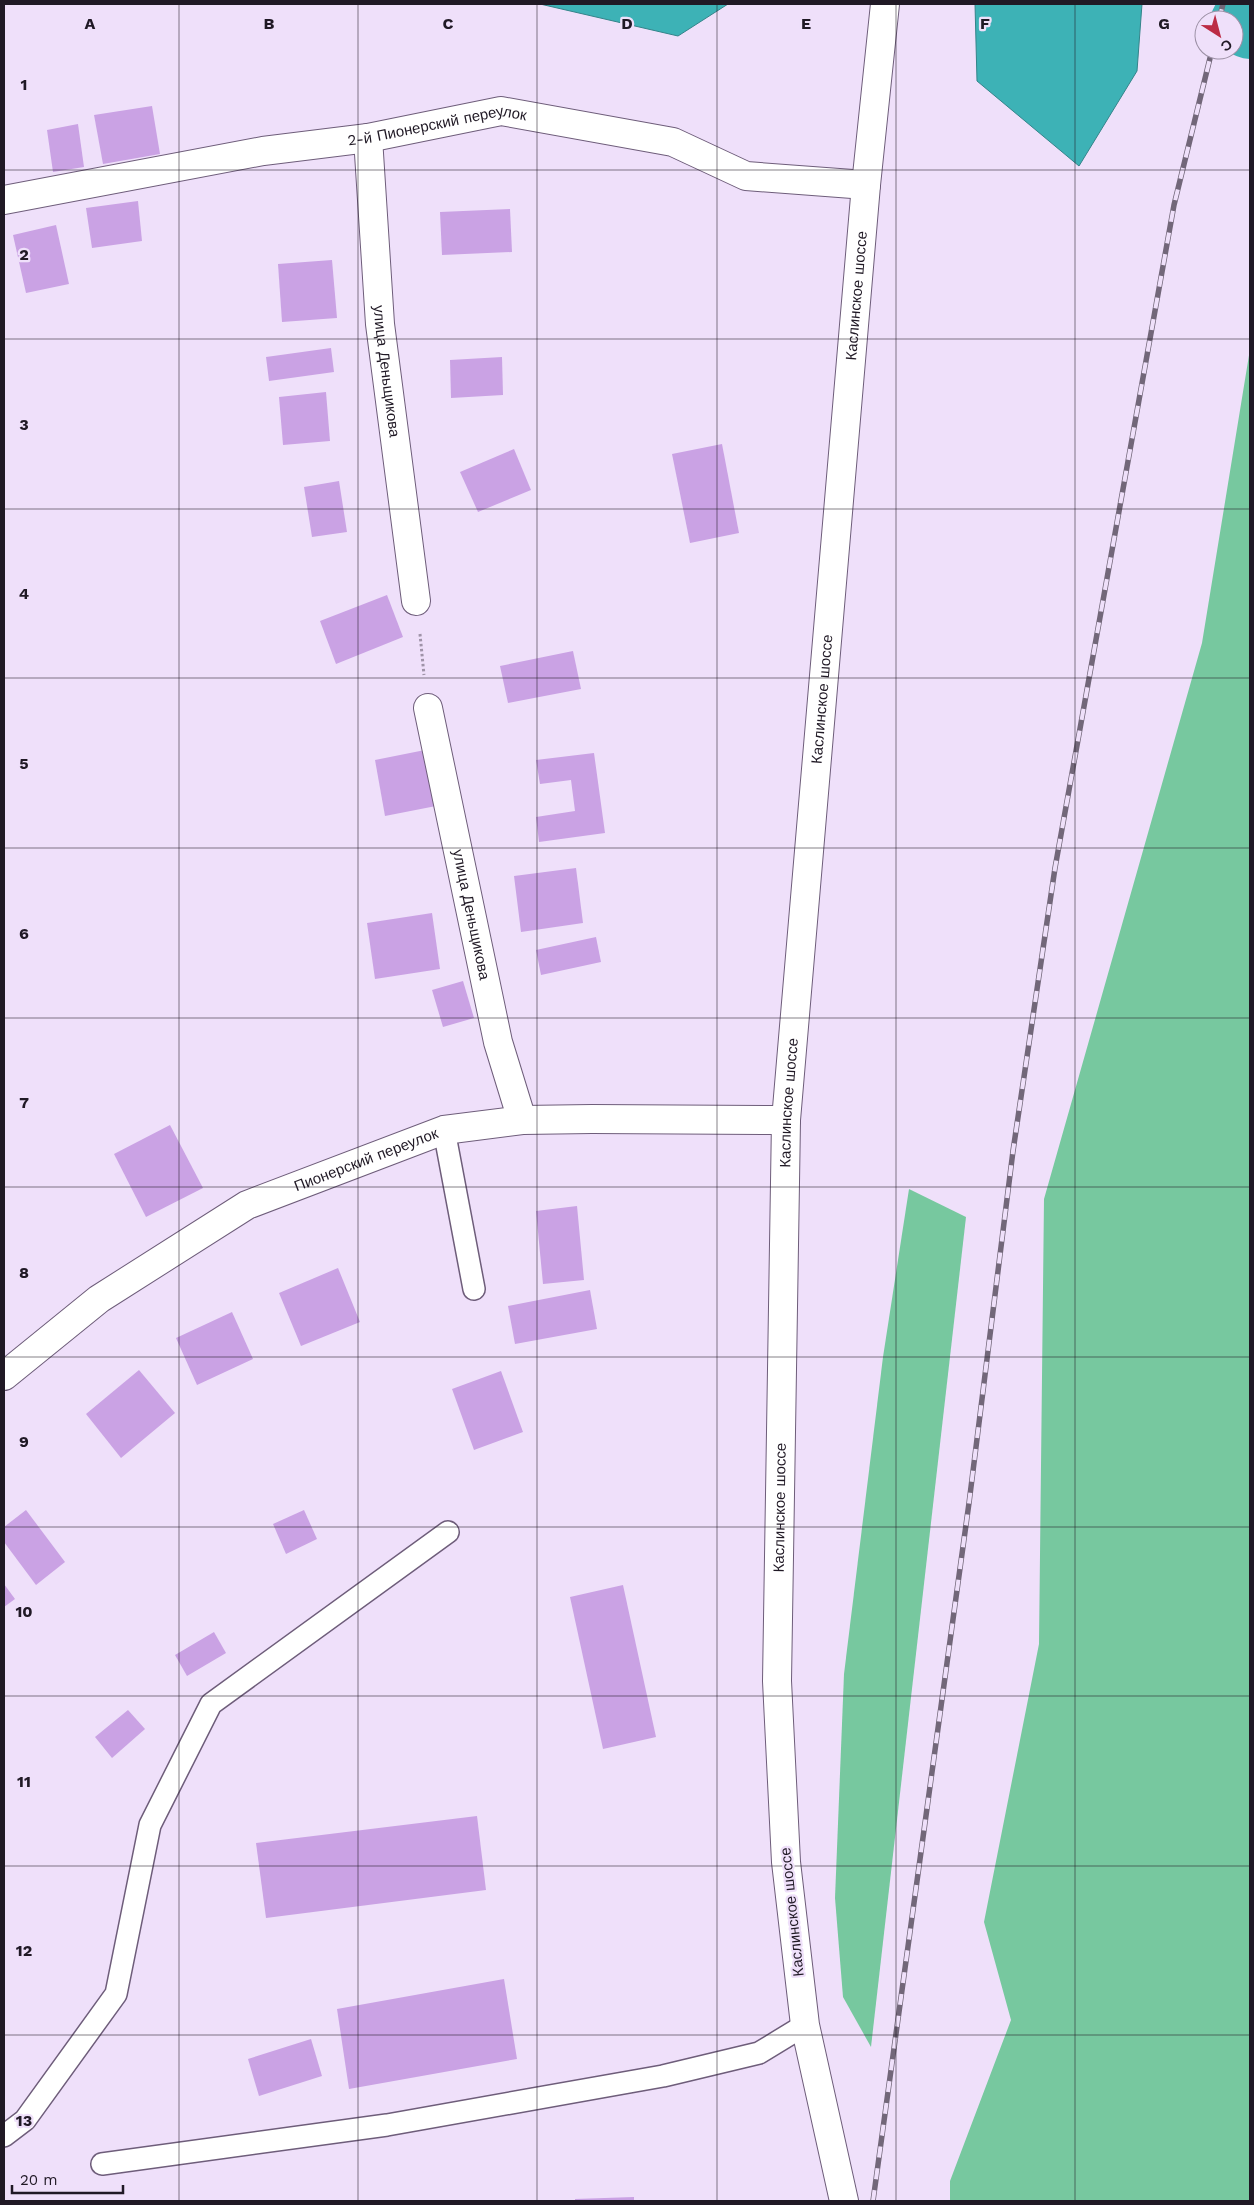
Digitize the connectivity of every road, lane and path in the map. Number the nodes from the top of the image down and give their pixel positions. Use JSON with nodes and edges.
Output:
{"nodes":[{"id":1,"x":885,"y":4,"type":"edge"},
{"id":2,"x":368,"y":138,"type":"junction"},
{"id":3,"x":866,"y":185,"type":"junction"},
{"id":4,"x":4,"y":200,"type":"edge"},
{"id":5,"x":416,"y":601,"type":"joint"},
{"id":6,"x":428,"y":708,"type":"joint"},
{"id":7,"x":522,"y":1120,"type":"junction"},
{"id":8,"x":786,"y":1120,"type":"junction"},
{"id":9,"x":444,"y":1130,"type":"junction"},
{"id":10,"x":474,"y":1289,"type":"dead end"},
{"id":11,"x":4,"y":1376,"type":"edge"},
{"id":12,"x":448,"y":1532,"type":"dead end"},
{"id":13,"x":804,"y":2025,"type":"junction"},
{"id":14,"x":4,"y":2136,"type":"edge"},
{"id":15,"x":102,"y":2164,"type":"dead end"},
{"id":16,"x":844,"y":2201,"type":"edge"}],
"edges":[{"from":1,"to":3,"type":"street","name":"Каслинское шоссе"},
{"from":2,"to":3,"type":"street","name":"2-й Пионерский переулок"},
{"from":2,"to":4,"type":"street","name":"2-й Пионерский переулок"},
{"from":2,"to":5,"type":"street","name":"улица Деньщикова"},
{"from":3,"to":8,"type":"street","name":"Каслинское шоссе"},
{"from":5,"to":6,"type":"path"},
{"from":6,"to":7,"type":"street","name":"улица Деньщикова"},
{"from":7,"to":8,"type":"street","name":"Пионерский переулок"},
{"from":7,"to":9,"type":"street","name":"Пионерский переулок"},
{"from":8,"to":13,"type":"street","name":"Каслинское шоссе"},
{"from":9,"to":10,"type":"lane"},
{"from":9,"to":11,"type":"street","name":"Пионерский переулок"},
{"from":12,"to":14,"type":"lane"},
{"from":13,"to":15,"type":"lane"},
{"from":13,"to":16,"type":"street","name":"Каслинское шоссе"}]}
